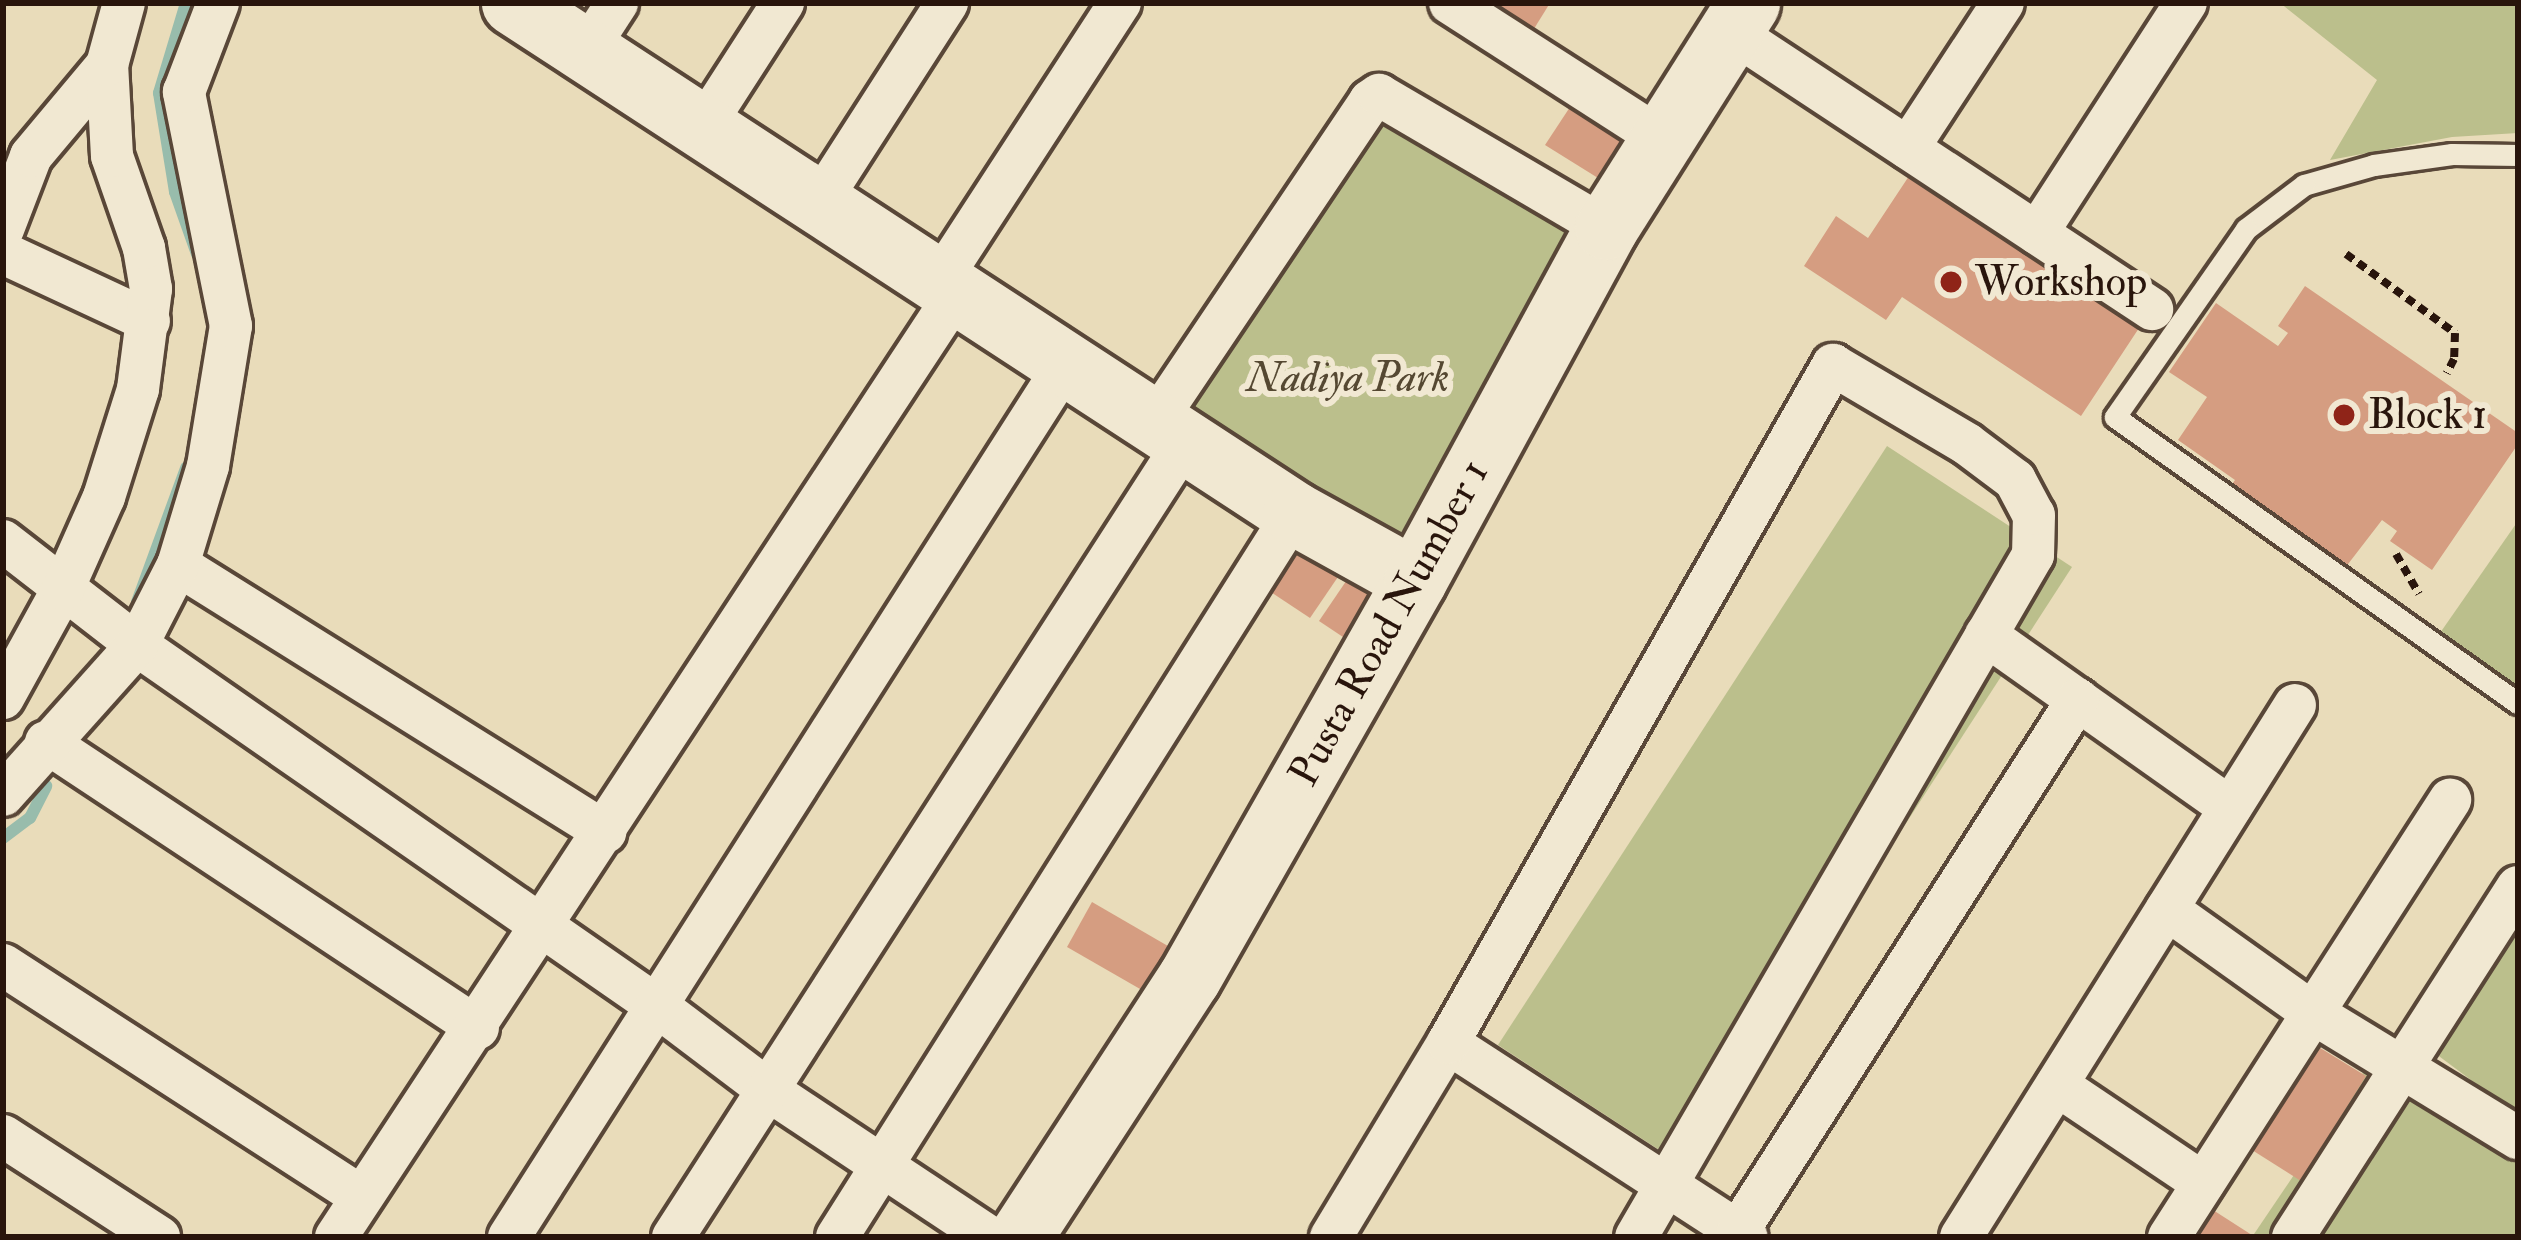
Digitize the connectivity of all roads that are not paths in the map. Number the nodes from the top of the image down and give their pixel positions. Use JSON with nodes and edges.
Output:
{"nodes":[{"id":1,"x":124,"y":3,"type":"edge"},
{"id":2,"x":218,"y":3,"type":"edge"},
{"id":3,"x":513,"y":3,"type":"edge"},
{"id":4,"x":783,"y":3,"type":"edge"},
{"id":5,"x":947,"y":3,"type":"edge"},
{"id":6,"x":1120,"y":3,"type":"edge"},
{"id":7,"x":1450,"y":3,"type":"edge"},
{"id":8,"x":2003,"y":3,"type":"edge"},
{"id":9,"x":2186,"y":3,"type":"edge"},
{"id":10,"x":1739,"y":11,"type":"edge"},
{"id":11,"x":602,"y":27,"type":"edge"},
{"id":12,"x":107,"y":65,"type":"junction"},
{"id":13,"x":703,"y":127,"type":"junction"},
{"id":14,"x":1662,"y":139,"type":"junction"},
{"id":15,"x":1908,"y":148,"type":"junction"},
{"id":16,"x":2518,"y":154,"type":"edge"},
{"id":17,"x":818,"y":204,"type":"junction"},
{"id":18,"x":1606,"y":228,"type":"junction"},
{"id":19,"x":3,"y":229,"type":"edge"},
{"id":20,"x":2037,"y":232,"type":"junction"},
{"id":21,"x":3,"y":253,"type":"edge"},
{"id":22,"x":947,"y":288,"type":"junction"},
{"id":23,"x":2152,"y":309,"type":"dead end"},
{"id":24,"x":149,"y":321,"type":"junction"},
{"id":25,"x":1067,"y":362,"type":"junction"},
{"id":26,"x":1170,"y":431,"type":"junction"},
{"id":27,"x":1294,"y":513,"type":"junction"},
{"id":28,"x":3,"y":541,"type":"edge"},
{"id":29,"x":178,"y":565,"type":"junction"},
{"id":30,"x":1415,"y":580,"type":"junction"},
{"id":31,"x":63,"y":589,"type":"junction"},
{"id":32,"x":1986,"y":635,"type":"junction"},
{"id":33,"x":134,"y":649,"type":"junction"},
{"id":34,"x":3,"y":698,"type":"edge"},
{"id":35,"x":2078,"y":699,"type":"junction"},
{"id":36,"x":2518,"y":703,"type":"edge"},
{"id":37,"x":2295,"y":705,"type":"dead end"},
{"id":38,"x":38,"y":737,"type":"edge"},
{"id":39,"x":3,"y":795,"type":"edge"},
{"id":40,"x":2450,"y":800,"type":"dead end"},
{"id":41,"x":2230,"y":808,"type":"junction"},
{"id":42,"x":605,"y":832,"type":"junction"},
{"id":43,"x":2518,"y":887,"type":"edge"},
{"id":44,"x":2168,"y":909,"type":"junction"},
{"id":45,"x":541,"y":926,"type":"junction"},
{"id":46,"x":3,"y":965,"type":"edge"},
{"id":47,"x":656,"y":1006,"type":"junction"},
{"id":48,"x":2312,"y":1013,"type":"junction"},
{"id":49,"x":478,"y":1028,"type":"junction"},
{"id":50,"x":1448,"y":1042,"type":"junction"},
{"id":51,"x":2401,"y":1066,"type":"junction"},
{"id":52,"x":2056,"y":1085,"type":"junction"},
{"id":53,"x":768,"y":1090,"type":"junction"},
{"id":54,"x":2518,"y":1138,"type":"edge"},
{"id":55,"x":11,"y":1157,"type":"edge"},
{"id":56,"x":880,"y":1168,"type":"junction"},
{"id":57,"x":2204,"y":1183,"type":"junction"},
{"id":58,"x":1667,"y":1188,"type":"junction"},
{"id":59,"x":362,"y":1197,"type":"junction"},
{"id":60,"x":1743,"y":1234,"type":"edge"},
{"id":61,"x":159,"y":1237,"type":"edge"},
{"id":62,"x":336,"y":1237,"type":"edge"},
{"id":63,"x":509,"y":1237,"type":"edge"},
{"id":64,"x":673,"y":1237,"type":"edge"},
{"id":65,"x":837,"y":1237,"type":"edge"},
{"id":66,"x":989,"y":1237,"type":"edge"},
{"id":67,"x":1020,"y":1237,"type":"edge"},
{"id":68,"x":1331,"y":1237,"type":"edge"},
{"id":69,"x":1636,"y":1237,"type":"edge"},
{"id":70,"x":1961,"y":1237,"type":"edge"},
{"id":71,"x":2169,"y":1237,"type":"edge"},
{"id":72,"x":2293,"y":1237,"type":"edge"}],
"edges":[{"from":1,"to":12,"type":"street"},
{"from":2,"to":29,"type":"street"},
{"from":3,"to":11,"type":"street"},
{"from":4,"to":13,"type":"street"},
{"from":5,"to":17,"type":"street"},
{"from":6,"to":22,"type":"street"},
{"from":7,"to":14,"type":"street"},
{"from":8,"to":15,"type":"street"},
{"from":9,"to":20,"type":"street"},
{"from":10,"to":14,"type":"street","name":"Pusta Road Number 1"},
{"from":10,"to":15,"type":"street"},
{"from":11,"to":13,"type":"street"},
{"from":12,"to":19,"type":"street"},
{"from":12,"to":24,"type":"street"},
{"from":13,"to":17,"type":"street"},
{"from":14,"to":18,"type":"street","name":"Pusta Road Number 1"},
{"from":15,"to":20,"type":"street"},
{"from":16,"to":36,"type":"lane"},
{"from":17,"to":22,"type":"street"},
{"from":18,"to":26,"type":"street"},
{"from":18,"to":30,"type":"street","name":"Pusta Road Number 1"},
{"from":20,"to":23,"type":"street"},
{"from":21,"to":24,"type":"street"},
{"from":22,"to":25,"type":"street"},
{"from":22,"to":42,"type":"street"},
{"from":24,"to":31,"type":"street"},
{"from":25,"to":26,"type":"street"},
{"from":25,"to":47,"type":"street"},
{"from":26,"to":27,"type":"street"},
{"from":26,"to":53,"type":"street"},
{"from":27,"to":30,"type":"street"},
{"from":27,"to":56,"type":"street"},
{"from":28,"to":31,"type":"street"},
{"from":29,"to":33,"type":"street"},
{"from":29,"to":42,"type":"street"},
{"from":30,"to":67,"type":"street","name":"Pusta Road Number 1"},
{"from":31,"to":33,"type":"street"},
{"from":31,"to":34,"type":"street"},
{"from":32,"to":35,"type":"street"},
{"from":32,"to":50,"type":"street"},
{"from":32,"to":58,"type":"street"},
{"from":33,"to":38,"type":"street"},
{"from":33,"to":45,"type":"street"},
{"from":35,"to":41,"type":"street"},
{"from":35,"to":60,"type":"street"},
{"from":37,"to":41,"type":"street"},
{"from":38,"to":39,"type":"street"},
{"from":38,"to":49,"type":"street"},
{"from":40,"to":48,"type":"street"},
{"from":41,"to":44,"type":"street"},
{"from":42,"to":45,"type":"street"},
{"from":43,"to":51,"type":"street"},
{"from":44,"to":48,"type":"street"},
{"from":44,"to":52,"type":"street"},
{"from":45,"to":47,"type":"street"},
{"from":45,"to":49,"type":"street"},
{"from":46,"to":59,"type":"street"},
{"from":47,"to":53,"type":"street"},
{"from":47,"to":63,"type":"street"},
{"from":48,"to":51,"type":"street"},
{"from":48,"to":57,"type":"street"},
{"from":49,"to":59,"type":"street"},
{"from":50,"to":58,"type":"street"},
{"from":50,"to":68,"type":"street"},
{"from":51,"to":54,"type":"street"},
{"from":51,"to":72,"type":"street"},
{"from":52,"to":57,"type":"street"},
{"from":52,"to":70,"type":"street"},
{"from":53,"to":56,"type":"street"},
{"from":53,"to":64,"type":"street"},
{"from":55,"to":61,"type":"street"},
{"from":56,"to":65,"type":"street"},
{"from":56,"to":66,"type":"street"},
{"from":57,"to":71,"type":"street"},
{"from":58,"to":60,"type":"street"},
{"from":58,"to":69,"type":"street"},
{"from":59,"to":62,"type":"street"}]}
